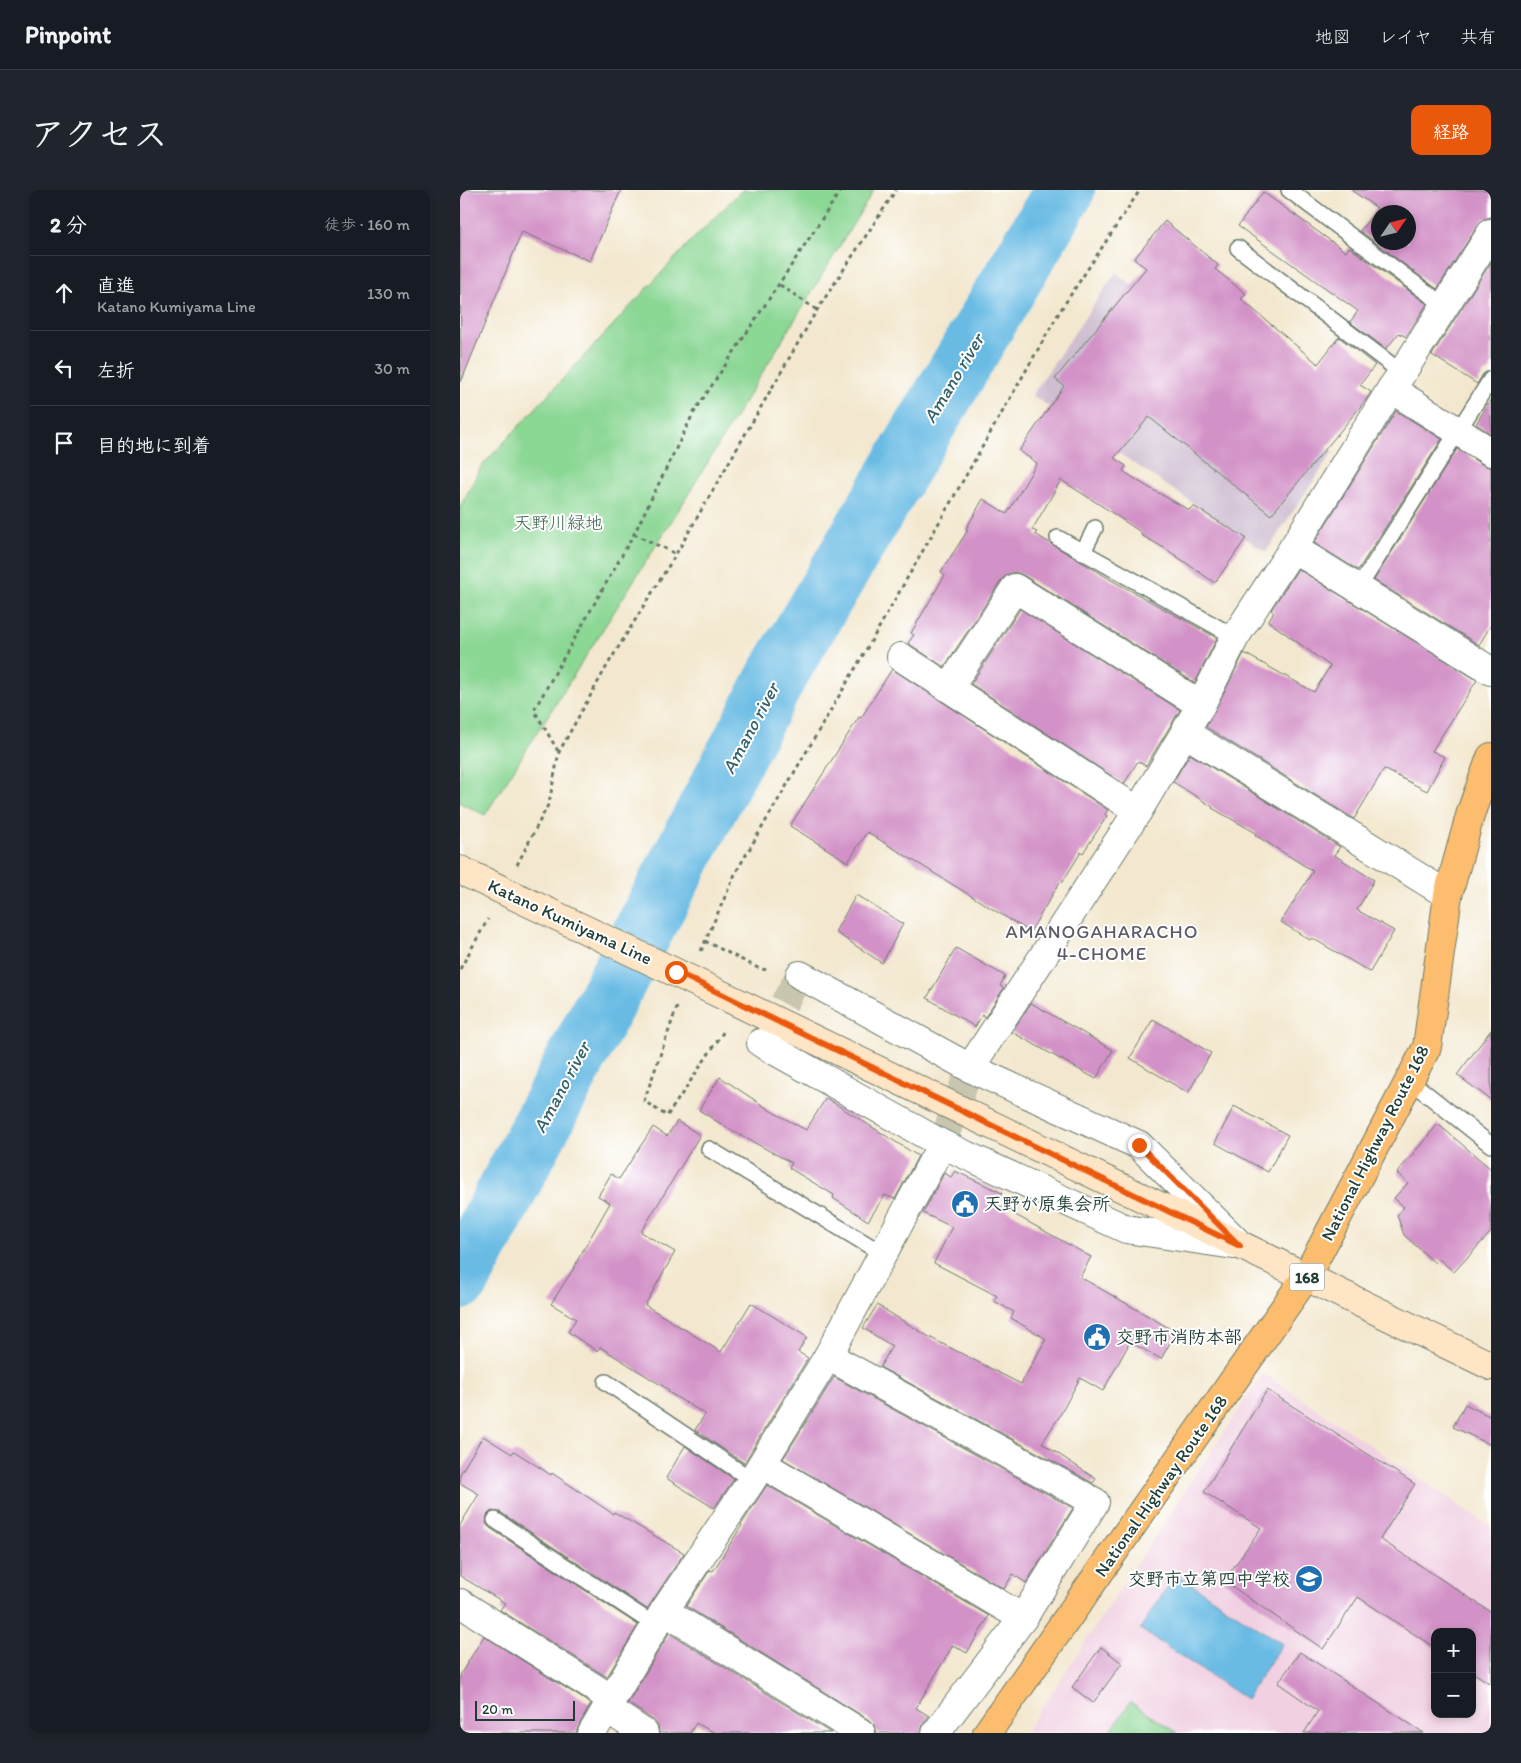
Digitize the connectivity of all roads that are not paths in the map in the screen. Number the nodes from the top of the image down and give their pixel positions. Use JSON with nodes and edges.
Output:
{"nodes":[{"id":1,"x":1289,"y":190,"type":"edge"},
{"id":2,"x":1491,"y":233,"type":"edge"},
{"id":3,"x":1238,"y":248,"type":"dead end"},
{"id":4,"x":1445,"y":306,"type":"junction"},
{"id":5,"x":1491,"y":379,"type":"edge"},
{"id":6,"x":1397,"y":381,"type":"junction"},
{"id":7,"x":1458,"y":431,"type":"junction"},
{"id":8,"x":1491,"y":452,"type":"edge"},
{"id":9,"x":1095,"y":528,"type":"dead end"},
{"id":10,"x":1058,"y":538,"type":"dead end"},
{"id":11,"x":1293,"y":548,"type":"junction"},
{"id":12,"x":1083,"y":552,"type":"junction"},
{"id":13,"x":1358,"y":587,"type":"junction"},
{"id":14,"x":1235,"y":637,"type":"junction"},
{"id":15,"x":901,"y":657,"type":"dead end"},
{"id":16,"x":1491,"y":671,"type":"edge"},
{"id":17,"x":949,"y":688,"type":"junction"},
{"id":18,"x":1201,"y":705,"type":"junction"},
{"id":19,"x":1185,"y":734,"type":"junction"},
{"id":20,"x":1489,"y":768,"type":"edge"},
{"id":21,"x":1138,"y":811,"type":"junction"},
{"id":22,"x":460,"y":870,"type":"edge"},
{"id":23,"x":1448,"y":895,"type":"junction"},
{"id":24,"x":800,"y":976,"type":"dead end"},
{"id":25,"x":762,"y":1043,"type":"road end"},
{"id":26,"x":970,"y":1068,"type":"junction"},
{"id":27,"x":1409,"y":1080,"type":"junction"},
{"id":28,"x":942,"y":1144,"type":"junction"},
{"id":29,"x":1491,"y":1145,"type":"edge"},
{"id":30,"x":709,"y":1148,"type":"dead end"},
{"id":31,"x":1240,"y":1246,"type":"junction"},
{"id":32,"x":883,"y":1254,"type":"junction"},
{"id":33,"x":1306,"y":1277,"type":"junction"},
{"id":34,"x":828,"y":1356,"type":"junction"},
{"id":35,"x":1491,"y":1366,"type":"edge"},
{"id":36,"x":606,"y":1382,"type":"dead end"},
{"id":37,"x":757,"y":1472,"type":"junction"},
{"id":38,"x":495,"y":1520,"type":"dead end"},
{"id":39,"x":461,"y":1607,"type":"edge"},
{"id":40,"x":1023,"y":1618,"type":"junction"},
{"id":41,"x":660,"y":1619,"type":"junction"},
{"id":42,"x":609,"y":1704,"type":"junction"},
{"id":43,"x":592,"y":1733,"type":"edge"},
{"id":44,"x":644,"y":1733,"type":"edge"},
{"id":45,"x":861,"y":1733,"type":"edge"},
{"id":46,"x":936,"y":1733,"type":"edge"},
{"id":47,"x":988,"y":1733,"type":"edge"}],
"edges":[{"from":1,"to":4,"type":"lane"},
{"from":2,"to":4,"type":"street"},
{"from":3,"to":6,"type":"lane"},
{"from":4,"to":6,"type":"street"},
{"from":5,"to":7,"type":"lane"},
{"from":6,"to":7,"type":"street"},
{"from":6,"to":11,"type":"street"},
{"from":7,"to":8,"type":"street"},
{"from":7,"to":13,"type":"lane"},
{"from":9,"to":12,"type":"lane"},
{"from":10,"to":12,"type":"lane"},
{"from":11,"to":13,"type":"street"},
{"from":11,"to":14,"type":"street"},
{"from":12,"to":14,"type":"lane"},
{"from":13,"to":16,"type":"street"},
{"from":14,"to":18,"type":"street"},
{"from":15,"to":17,"type":"street"},
{"from":17,"to":18,"type":"street"},
{"from":17,"to":21,"type":"street"},
{"from":18,"to":19,"type":"street"},
{"from":19,"to":21,"type":"street"},
{"from":19,"to":23,"type":"street"},
{"from":20,"to":23,"type":"highway","name":"National Highway Route 168","number":"168"},
{"from":21,"to":26,"type":"street"},
{"from":22,"to":31,"type":"main road","name":"Katano Kumiyama Line"},
{"from":23,"to":27,"type":"highway","name":"National Highway Route 168","number":"168"},
{"from":24,"to":26,"type":"street"},
{"from":25,"to":28,"type":"street"},
{"from":26,"to":31,"type":"street"},
{"from":27,"to":29,"type":"lane"},
{"from":27,"to":33,"type":"highway","name":"National Highway Route 168","number":"168"},
{"from":28,"to":31,"type":"street"},
{"from":28,"to":32,"type":"street"},
{"from":30,"to":32,"type":"lane"},
{"from":31,"to":33,"type":"main road","name":"Katano Kumiyama Line"},
{"from":32,"to":34,"type":"street"},
{"from":33,"to":35,"type":"main road","name":"Katano Kumiyama Line"},
{"from":33,"to":47,"type":"highway","name":"National Highway Route 168","number":"168"},
{"from":34,"to":37,"type":"street"},
{"from":34,"to":40,"type":"street"},
{"from":36,"to":37,"type":"lane"},
{"from":37,"to":40,"type":"street"},
{"from":37,"to":41,"type":"street"},
{"from":38,"to":41,"type":"lane"},
{"from":39,"to":42,"type":"street"},
{"from":40,"to":46,"type":"street"},
{"from":41,"to":42,"type":"street"},
{"from":41,"to":45,"type":"street"},
{"from":42,"to":43,"type":"street"},
{"from":42,"to":44,"type":"street"}]}
